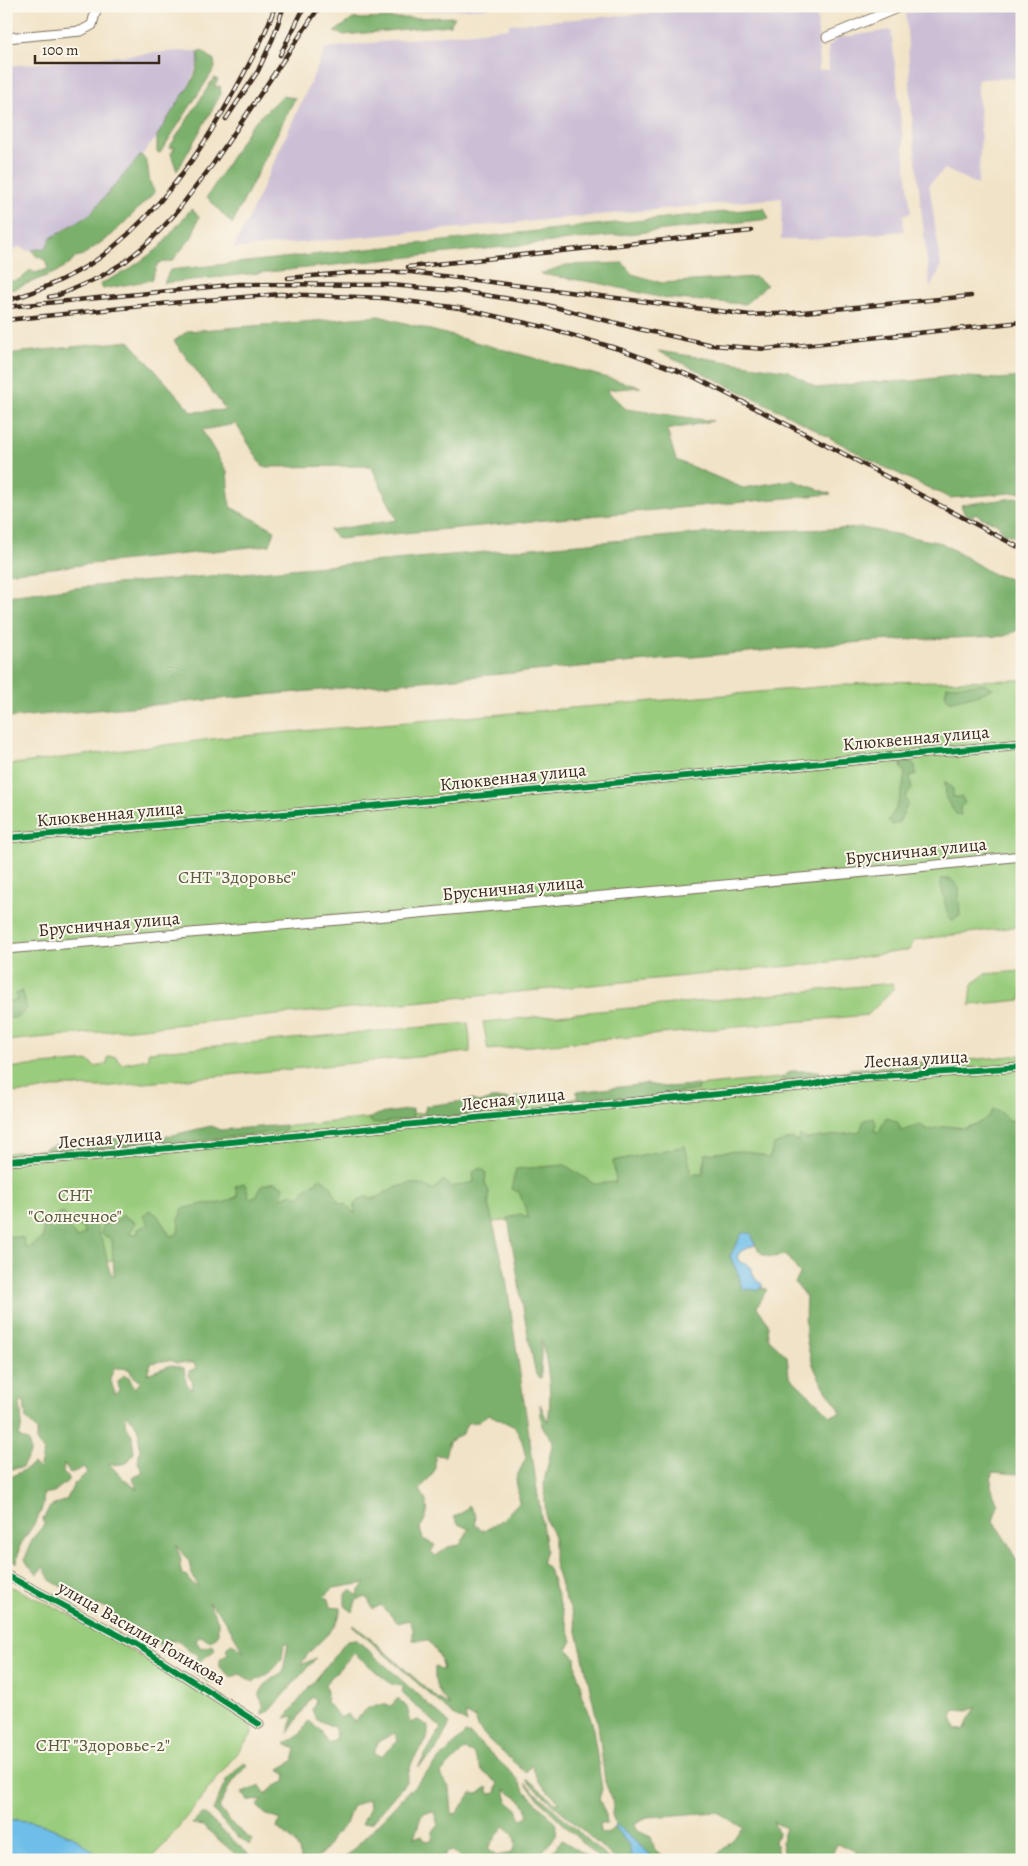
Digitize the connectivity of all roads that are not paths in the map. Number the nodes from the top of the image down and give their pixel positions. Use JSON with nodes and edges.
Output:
{"nodes":[{"id":1,"x":97,"y":6,"type":"edge"},
{"id":2,"x":902,"y":6,"type":"edge"},
{"id":3,"x":827,"y":37,"type":"dead end"},
{"id":4,"x":6,"y":38,"type":"edge"},
{"id":5,"x":1022,"y":744,"type":"edge"},
{"id":6,"x":6,"y":838,"type":"edge"},
{"id":7,"x":1022,"y":856,"type":"edge"},
{"id":8,"x":6,"y":949,"type":"edge"},
{"id":9,"x":1022,"y":1068,"type":"edge"},
{"id":10,"x":6,"y":1161,"type":"edge"},
{"id":11,"x":6,"y":1575,"type":"edge"},
{"id":12,"x":260,"y":1724,"type":"dead end"}],
"edges":[{"from":1,"to":4,"type":"street"},
{"from":2,"to":3,"type":"street"},
{"from":5,"to":6,"type":"street","name":"Клюквенная улица"},
{"from":7,"to":8,"type":"street","name":"Брусничная улица"},
{"from":9,"to":10,"type":"street","name":"Лесная улица"},
{"from":11,"to":12,"type":"street","name":"улица Василия Голикова"}]}
